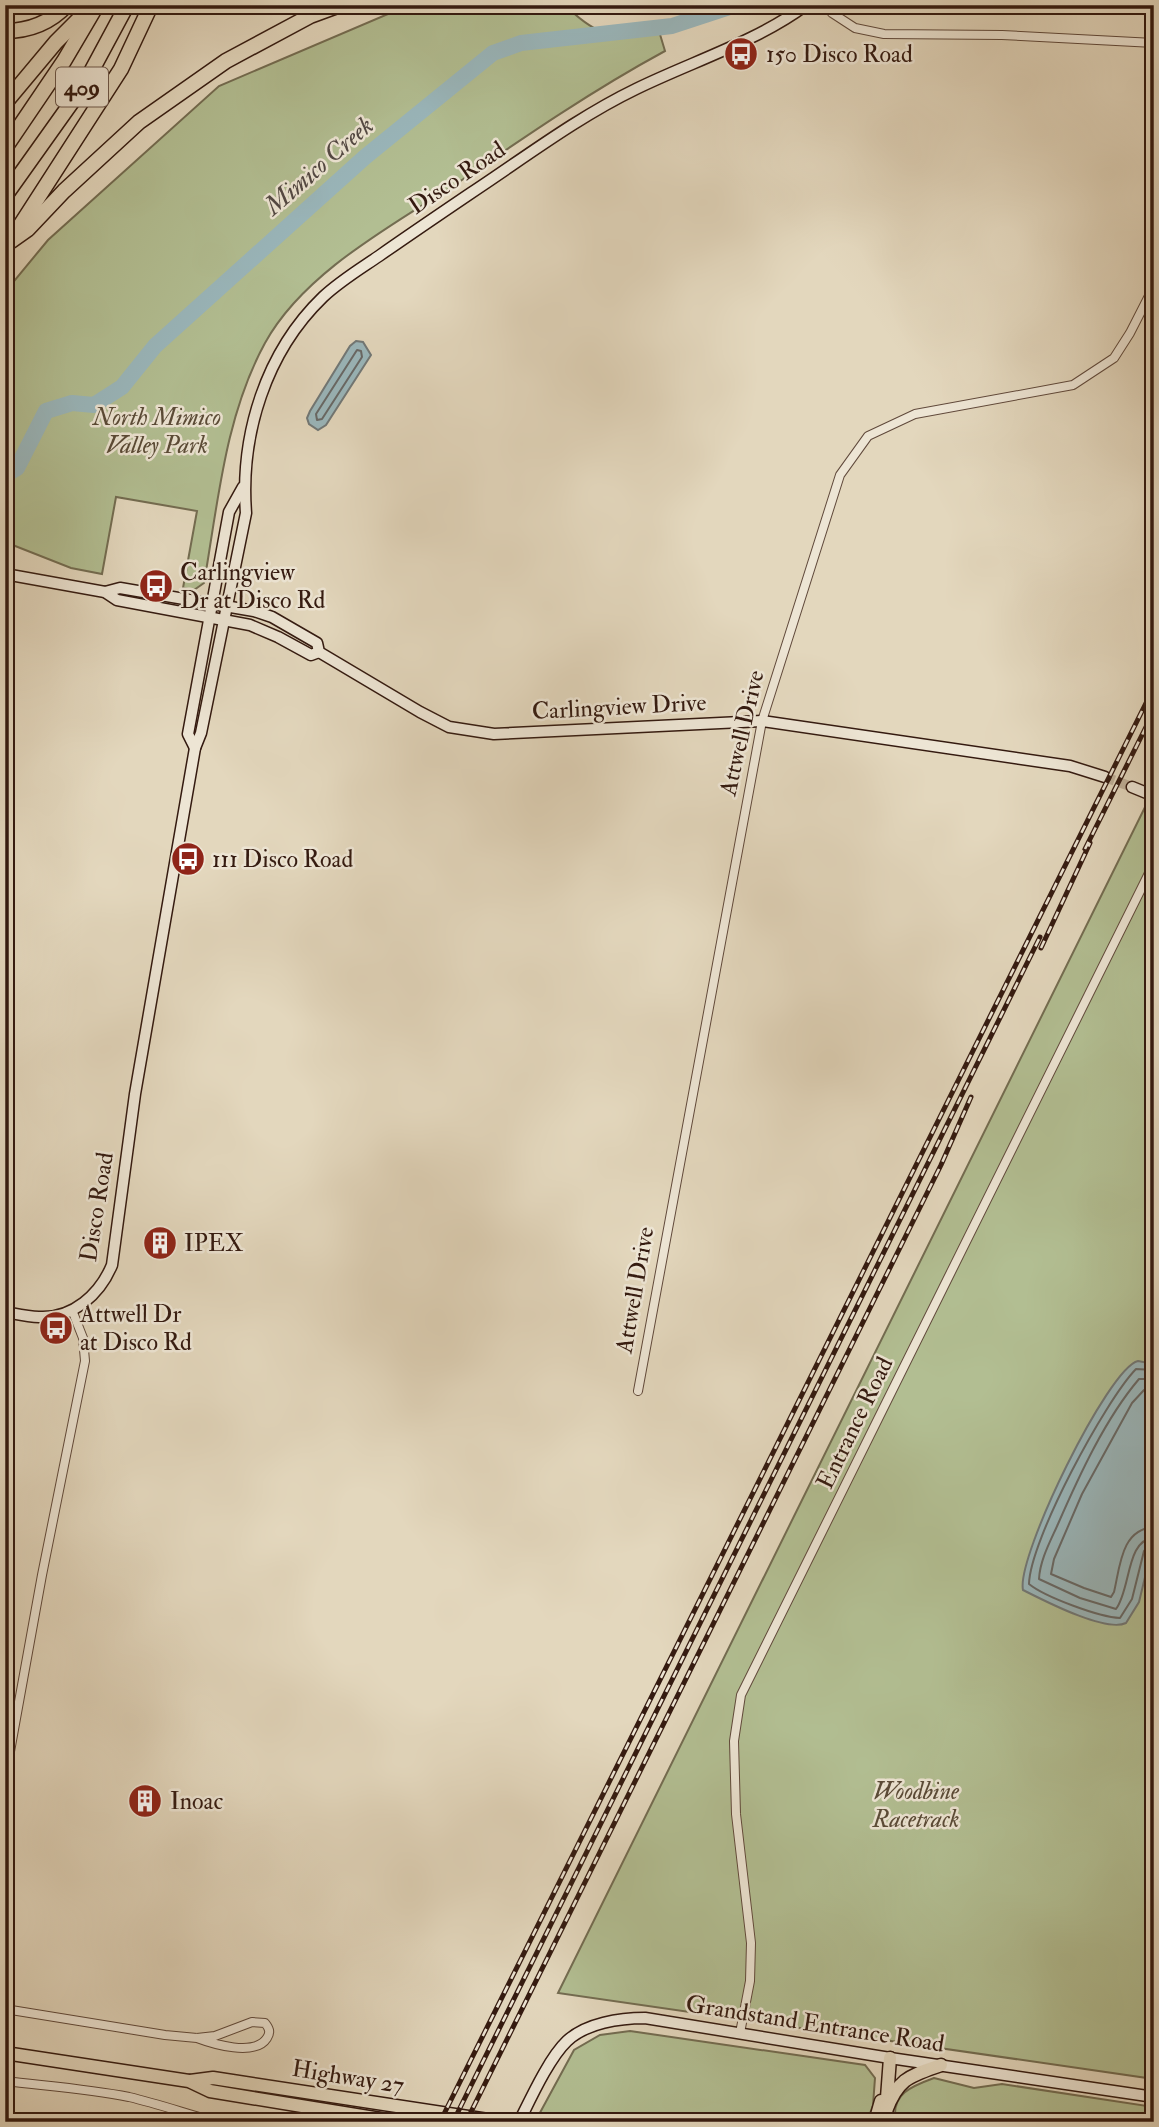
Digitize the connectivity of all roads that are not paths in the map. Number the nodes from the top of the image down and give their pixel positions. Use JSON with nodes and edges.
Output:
{"nodes":[{"id":1,"x":67,"y":5,"type":"edge"},
{"id":2,"x":95,"y":5,"type":"edge"},
{"id":3,"x":127,"y":5,"type":"edge"},
{"id":4,"x":151,"y":5,"type":"edge"},
{"id":5,"x":340,"y":5,"type":"edge"},
{"id":6,"x":806,"y":5,"type":"edge"},
{"id":7,"x":825,"y":5,"type":"edge"},
{"id":8,"x":5,"y":31,"type":"edge"},
{"id":9,"x":1154,"y":43,"type":"edge"},
{"id":10,"x":10,"y":97,"type":"edge"},
{"id":11,"x":5,"y":148,"type":"edge"},
{"id":12,"x":5,"y":196,"type":"edge"},
{"id":13,"x":8,"y":244,"type":"edge"},
{"id":14,"x":1154,"y":286,"type":"edge"},
{"id":15,"x":244,"y":486,"type":"junction"},
{"id":16,"x":5,"y":575,"type":"edge"},
{"id":17,"x":105,"y":592,"type":"junction"},
{"id":18,"x":212,"y":604,"type":"junction"},
{"id":19,"x":228,"y":607,"type":"junction"},
{"id":20,"x":209,"y":618,"type":"junction"},
{"id":21,"x":225,"y":621,"type":"junction"},
{"id":22,"x":320,"y":652,"type":"junction"},
{"id":23,"x":762,"y":721,"type":"junction"},
{"id":24,"x":195,"y":748,"type":"junction"},
{"id":25,"x":1105,"y":777,"type":"tunnel mouth"},
{"id":26,"x":1132,"y":787,"type":"tunnel mouth"},
{"id":27,"x":1154,"y":796,"type":"edge"},
{"id":28,"x":1154,"y":863,"type":"edge"},
{"id":29,"x":72,"y":1310,"type":"junction"},
{"id":30,"x":5,"y":1312,"type":"edge"},
{"id":31,"x":638,"y":1391,"type":"dead end"},
{"id":32,"x":5,"y":1779,"type":"edge"},
{"id":33,"x":5,"y":2010,"type":"edge"},
{"id":34,"x":740,"y":2033,"type":"junction"},
{"id":35,"x":197,"y":2038,"type":"junction"},
{"id":36,"x":5,"y":2053,"type":"edge"},
{"id":37,"x":890,"y":2059,"type":"junction"},
{"id":38,"x":941,"y":2065,"type":"junction"},
{"id":39,"x":5,"y":2081,"type":"edge"},
{"id":40,"x":189,"y":2081,"type":"junction"},
{"id":41,"x":888,"y":2092,"type":"junction"},
{"id":42,"x":1154,"y":2097,"type":"edge"},
{"id":43,"x":181,"y":2112,"type":"junction"},
{"id":44,"x":887,"y":2116,"type":"edge"},
{"id":45,"x":189,"y":2122,"type":"edge"},
{"id":46,"x":217,"y":2122,"type":"edge"},
{"id":47,"x":399,"y":2122,"type":"edge"},
{"id":48,"x":501,"y":2122,"type":"edge"},
{"id":49,"x":519,"y":2122,"type":"edge"},
{"id":50,"x":875,"y":2122,"type":"edge"}],
"edges":[{"from":1,"to":8,"type":"highway"},
{"from":2,"to":10,"type":"highway"},
{"from":2,"to":11,"type":"highway","number":"409"},
{"from":3,"to":12,"type":"highway","number":"409"},
{"from":4,"to":13,"type":"highway"},
{"from":5,"to":13,"type":"highway"},
{"from":6,"to":15,"type":"main road","name":"Disco Road"},
{"from":7,"to":9,"type":"street"},
{"from":14,"to":23,"type":"street","name":"Attwell Drive"},
{"from":15,"to":18,"type":"main road","name":"Disco Road"},
{"from":15,"to":19,"type":"main road","name":"Disco Road"},
{"from":16,"to":17,"type":"main road","name":"Carlingview Drive"},
{"from":17,"to":18,"type":"main road","name":"Carlingview Drive"},
{"from":17,"to":20,"type":"main road","name":"Carlingview Drive"},
{"from":18,"to":19,"type":"main road","name":"Carlingview Drive"},
{"from":18,"to":20,"type":"main road","name":"Disco Road"},
{"from":19,"to":21,"type":"main road","name":"Disco Road"},
{"from":19,"to":22,"type":"main road","name":"Carlingview Drive"},
{"from":20,"to":21,"type":"main road","name":"Carlingview Drive"},
{"from":20,"to":24,"type":"main road","name":"Disco Road"},
{"from":21,"to":22,"type":"main road","name":"Carlingview Drive"},
{"from":21,"to":24,"type":"main road","name":"Disco Road"},
{"from":22,"to":23,"type":"main road","name":"Carlingview Drive"},
{"from":23,"to":25,"type":"main road","name":"Carlingview Drive"},
{"from":23,"to":31,"type":"street","name":"Attwell Drive"},
{"from":24,"to":29,"type":"main road","name":"Disco Road"},
{"from":26,"to":27,"type":"main road"},
{"from":28,"to":34,"type":"street","name":"Entrance Road"},
{"from":29,"to":30,"type":"main road"},
{"from":29,"to":32,"type":"street"},
{"from":33,"to":35,"type":"street"},
{"from":34,"to":37,"type":"main road","name":"Grandstand Entrance Road"},
{"from":34,"to":49,"type":"main road","name":"Grandstand Entrance Road"},
{"from":35,"to":35,"type":"street"},
{"from":36,"to":40,"type":"main road","name":"Highway 27"},
{"from":37,"to":38,"type":"main road","name":"Grandstand Entrance Road"},
{"from":37,"to":41,"type":"main road"},
{"from":38,"to":42,"type":"main road","name":"Grandstand Entrance Road"},
{"from":38,"to":44,"type":"main road"},
{"from":39,"to":43,"type":"street"},
{"from":40,"to":47,"type":"main road","name":"Highway 27"},
{"from":40,"to":48,"type":"main road","name":"Highway 27"},
{"from":41,"to":44,"type":"main road"},
{"from":41,"to":50,"type":"main road"},
{"from":43,"to":45,"type":"street"},
{"from":43,"to":46,"type":"street"}]}
